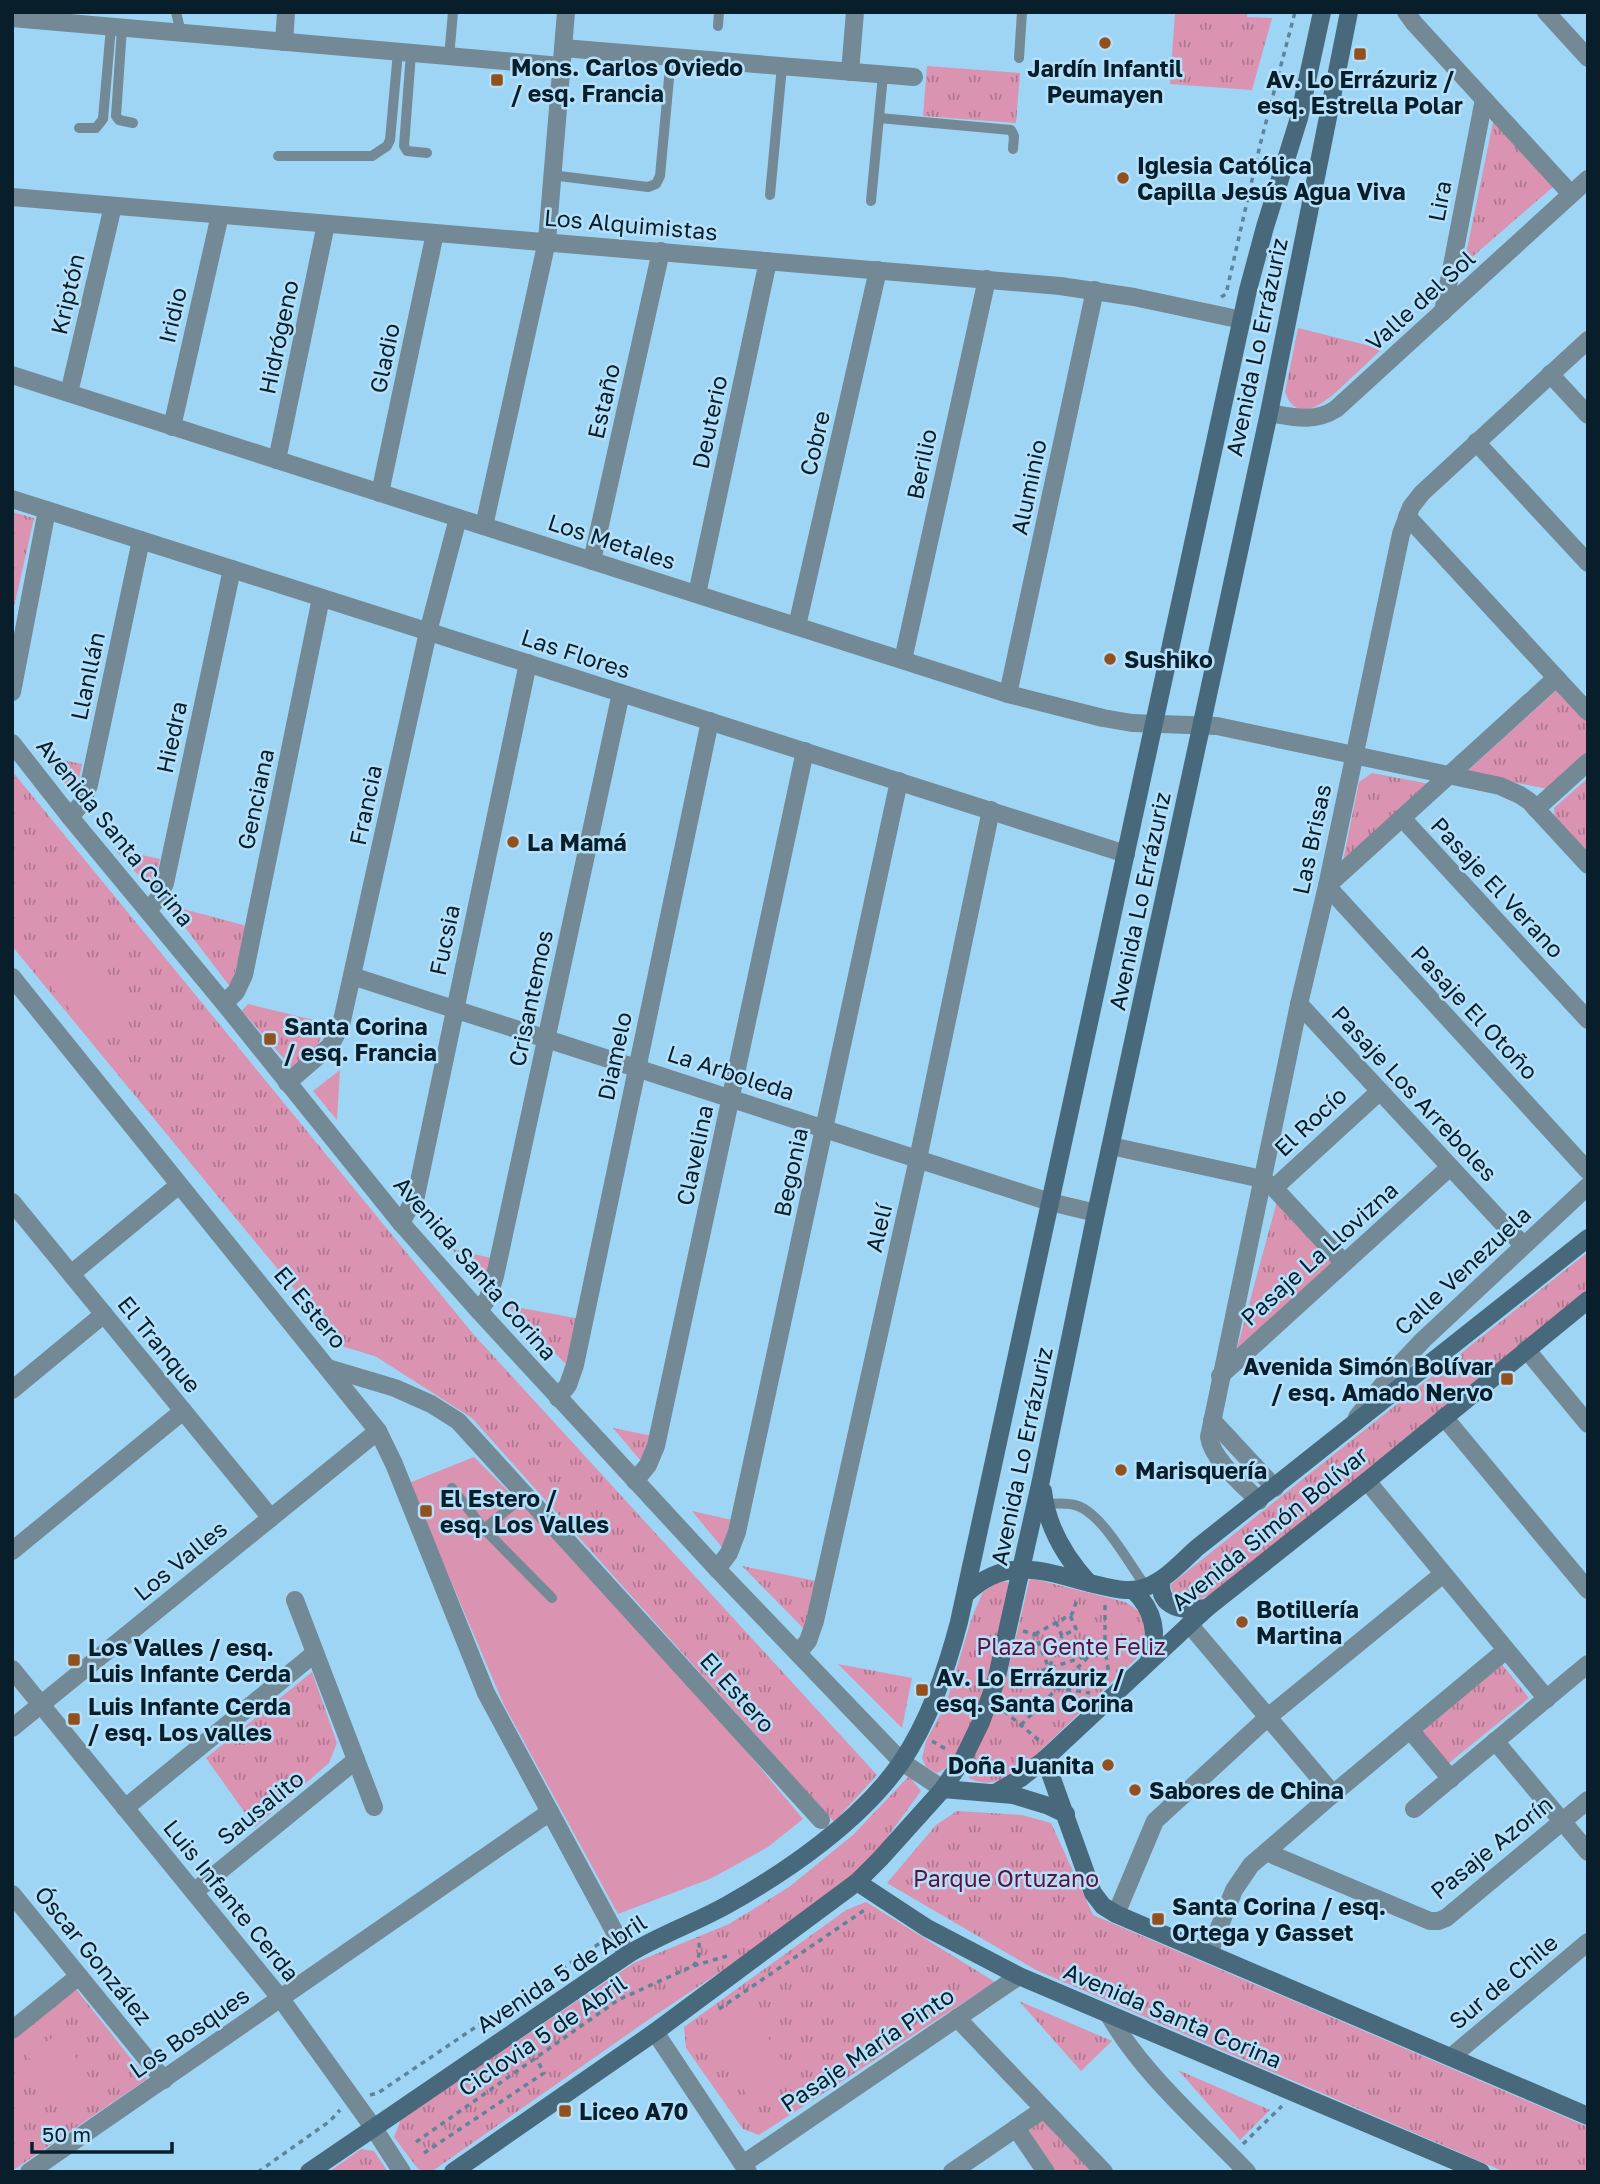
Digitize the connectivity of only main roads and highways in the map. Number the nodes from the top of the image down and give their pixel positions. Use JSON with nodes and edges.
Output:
{"nodes":[{"id":1,"x":1322,"y":12,"type":"edge"},
{"id":2,"x":1349,"y":12,"type":"edge"},
{"id":3,"x":1588,"y":1238,"type":"edge"},
{"id":4,"x":1588,"y":1300,"type":"edge"},
{"id":5,"x":1041,"y":1480,"type":"junction"},
{"id":6,"x":1022,"y":1569,"type":"junction"},
{"id":7,"x":1147,"y":1586,"type":"junction"},
{"id":8,"x":1084,"y":1588,"type":"junction"},
{"id":9,"x":966,"y":1594,"type":"junction"},
{"id":10,"x":1207,"y":1608,"type":"junction"},
{"id":11,"x":1149,"y":1661,"type":"junction"},
{"id":12,"x":1044,"y":1751,"type":"junction"},
{"id":13,"x":902,"y":1762,"type":"joint"},
{"id":14,"x":943,"y":1788,"type":"junction"},
{"id":15,"x":995,"y":1793,"type":"junction"},
{"id":16,"x":1066,"y":1814,"type":"junction"},
{"id":17,"x":857,"y":1882,"type":"junction"},
{"id":18,"x":1588,"y":2116,"type":"edge"},
{"id":19,"x":309,"y":2172,"type":"edge"},
{"id":20,"x":453,"y":2172,"type":"edge"},
{"id":21,"x":1481,"y":2172,"type":"edge"}],
"edges":[{"from":1,"to":9,"type":"main road","name":"Avenida Lo Errázuriz"},
{"from":2,"to":5,"type":"main road","name":"Avenida Lo Errázuriz"},
{"from":3,"to":7,"type":"main road","name":"Avenida Simón Bolívar"},
{"from":4,"to":10,"type":"main road","name":"Avenida Simón Bolívar"},
{"from":5,"to":6,"type":"main road","name":"Avenida Lo Errázuriz"},
{"from":5,"to":8,"type":"main road"},
{"from":6,"to":8,"type":"main road","name":"Avenida Simón Bolívar"},
{"from":6,"to":9,"type":"main road","name":"Avenida Simón Bolívar"},
{"from":6,"to":14,"type":"main road","name":"Avenida Lo Errázuriz"},
{"from":7,"to":8,"type":"main road","name":"Avenida Simón Bolívar"},
{"from":7,"to":10,"type":"main road"},
{"from":7,"to":11,"type":"main road"},
{"from":9,"to":13,"type":"main road","name":"Avenida Lo Errázuriz"},
{"from":10,"to":11,"type":"main road","name":"Avenida Simón Bolívar"},
{"from":11,"to":12,"type":"main road","name":"Avenida Simón Bolívar"},
{"from":12,"to":15,"type":"main road","name":"Avenida Simón Bolívar"},
{"from":12,"to":16,"type":"main road"},
{"from":13,"to":19,"type":"main road","name":"Avenida 5 de Abril"},
{"from":14,"to":15,"type":"main road"},
{"from":14,"to":17,"type":"main road"},
{"from":15,"to":16,"type":"main road"},
{"from":16,"to":18,"type":"main road"},
{"from":17,"to":20,"type":"main road"},
{"from":17,"to":21,"type":"main road","name":"Avenida Santa Corina"}]}
